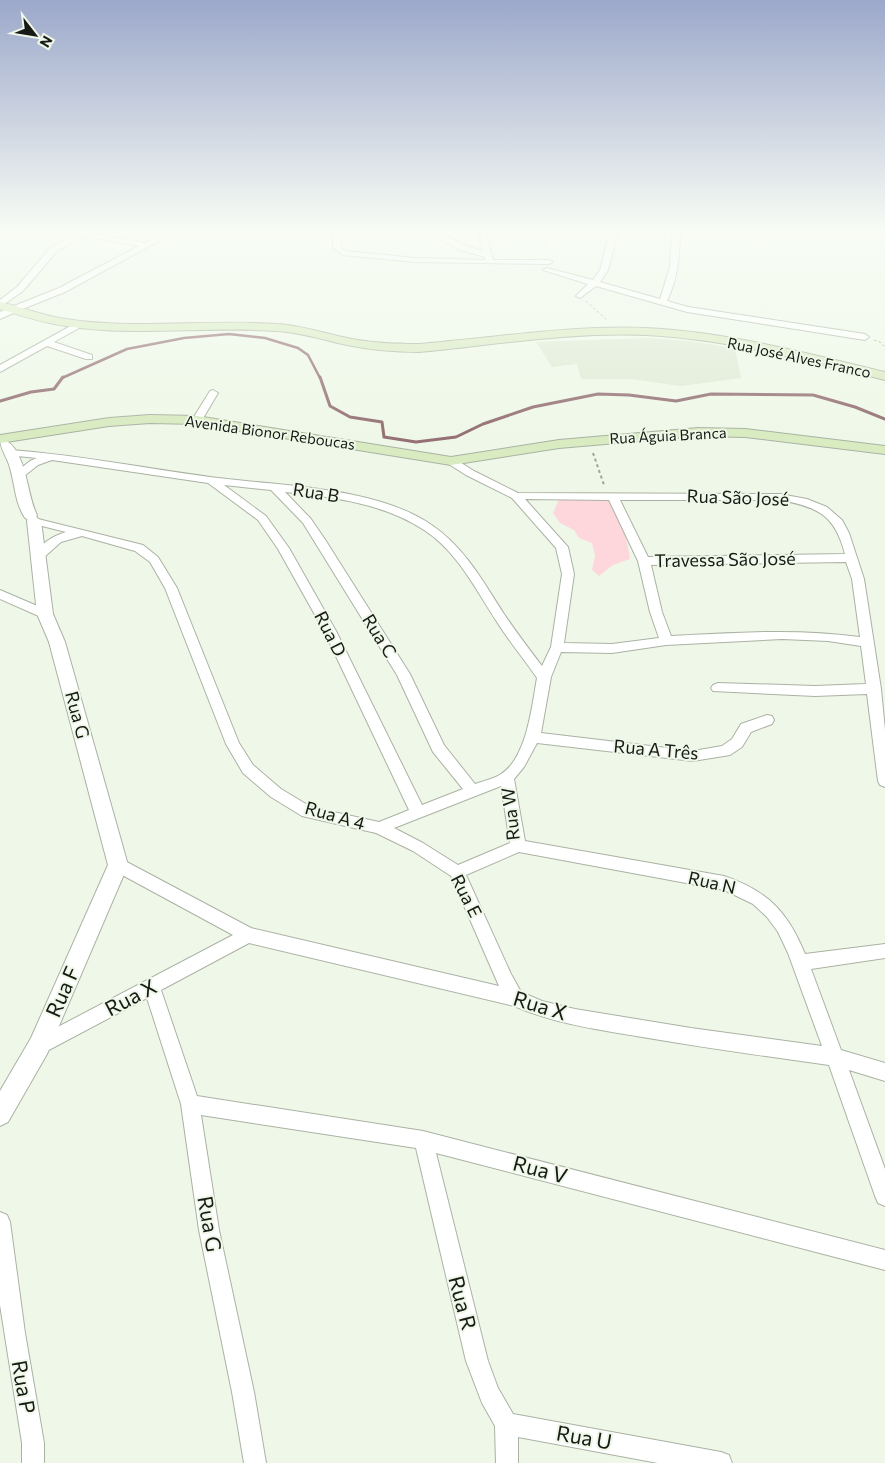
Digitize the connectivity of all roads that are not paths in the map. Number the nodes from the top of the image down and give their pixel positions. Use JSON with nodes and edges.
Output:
{"nodes":[{"id":1,"x":10,"y":296,"type":"edge"},
{"id":2,"x":46,"y":296,"type":"edge"},
{"id":3,"x":641,"y":296,"type":"edge"},
{"id":4,"x":665,"y":296,"type":"edge"},
{"id":5,"x":662,"y":303,"type":"junction"},
{"id":6,"x":0,"y":304,"type":"edge"},
{"id":7,"x":12,"y":310,"type":"junction"},
{"id":8,"x":0,"y":316,"type":"edge"},
{"id":9,"x":76,"y":326,"type":"junction"},
{"id":10,"x":865,"y":337,"type":"dead end"},
{"id":11,"x":48,"y":343,"type":"junction"},
{"id":12,"x":89,"y":357,"type":"dead end"},
{"id":13,"x":0,"y":369,"type":"edge"},
{"id":14,"x":885,"y":376,"type":"edge"},
{"id":15,"x":213,"y":393,"type":"dead end"},
{"id":16,"x":197,"y":420,"type":"junction"},
{"id":17,"x":0,"y":440,"type":"edge"},
{"id":18,"x":885,"y":450,"type":"edge"},
{"id":19,"x":11,"y":453,"type":"junction"},
{"id":20,"x":53,"y":456,"type":"junction"},
{"id":21,"x":451,"y":461,"type":"junction"},
{"id":22,"x":19,"y":475,"type":"junction"},
{"id":23,"x":210,"y":480,"type":"junction"},
{"id":24,"x":274,"y":487,"type":"junction"},
{"id":25,"x":610,"y":495,"type":"junction"},
{"id":26,"x":516,"y":496,"type":"junction"},
{"id":27,"x":32,"y":518,"type":"junction"},
{"id":28,"x":86,"y":532,"type":"junction"},
{"id":29,"x":38,"y":556,"type":"junction"},
{"id":30,"x":850,"y":558,"type":"junction"},
{"id":31,"x":644,"y":561,"type":"junction"},
{"id":32,"x":0,"y":594,"type":"edge"},
{"id":33,"x":45,"y":614,"type":"junction"},
{"id":34,"x":666,"y":641,"type":"junction"},
{"id":35,"x":867,"y":643,"type":"junction"},
{"id":36,"x":557,"y":647,"type":"junction"},
{"id":37,"x":544,"y":677,"type":"junction"},
{"id":38,"x":718,"y":688,"type":"dead end"},
{"id":39,"x":874,"y":689,"type":"junction"},
{"id":40,"x":767,"y":720,"type":"dead end"},
{"id":41,"x":533,"y":738,"type":"junction"},
{"id":42,"x":507,"y":778,"type":"junction"},
{"id":43,"x":885,"y":781,"type":"edge"},
{"id":44,"x":473,"y":792,"type":"junction"},
{"id":45,"x":418,"y":813,"type":"junction"},
{"id":46,"x":379,"y":828,"type":"junction"},
{"id":47,"x":518,"y":846,"type":"junction"},
{"id":48,"x":118,"y":865,"type":"junction"},
{"id":49,"x":458,"y":872,"type":"junction"},
{"id":50,"x":248,"y":935,"type":"junction"},
{"id":51,"x":885,"y":951,"type":"edge"},
{"id":52,"x":799,"y":963,"type":"junction"},
{"id":53,"x":152,"y":987,"type":"junction"},
{"id":54,"x":515,"y":998,"type":"junction"},
{"id":55,"x":39,"y":1046,"type":"junction"},
{"id":56,"x":836,"y":1057,"type":"junction"},
{"id":57,"x":885,"y":1072,"type":"edge"},
{"id":58,"x":190,"y":1104,"type":"junction"},
{"id":59,"x":0,"y":1114,"type":"edge"},
{"id":60,"x":423,"y":1140,"type":"junction"},
{"id":61,"x":885,"y":1196,"type":"edge"},
{"id":62,"x":0,"y":1222,"type":"edge"},
{"id":63,"x":885,"y":1260,"type":"edge"},
{"id":64,"x":506,"y":1424,"type":"junction"},
{"id":65,"x":32,"y":1463,"type":"edge"},
{"id":66,"x":255,"y":1463,"type":"edge"},
{"id":67,"x":507,"y":1463,"type":"edge"},
{"id":68,"x":721,"y":1463,"type":"edge"}],
"edges":[{"from":1,"to":6,"type":"street"},
{"from":2,"to":7,"type":"street"},
{"from":3,"to":5,"type":"street"},
{"from":4,"to":5,"type":"street"},
{"from":5,"to":10,"type":"street"},
{"from":6,"to":7,"type":"main road","name":"Rua José Alves Franco"},
{"from":7,"to":8,"type":"street"},
{"from":7,"to":9,"type":"main road","name":"Rua José Alves Franco"},
{"from":9,"to":11,"type":"street"},
{"from":9,"to":14,"type":"main road","name":"Rua José Alves Franco"},
{"from":11,"to":12,"type":"street"},
{"from":11,"to":13,"type":"street"},
{"from":15,"to":16,"type":"street"},
{"from":16,"to":17,"type":"main road","name":"Avenida Bionor Reboucas"},
{"from":16,"to":21,"type":"main road","name":"Avenida Bionor Reboucas"},
{"from":17,"to":19,"type":"street"},
{"from":18,"to":21,"type":"main road","name":"Rua Águia Branca"},
{"from":19,"to":20,"type":"street","name":"Rua B"},
{"from":19,"to":22,"type":"street","name":"Rua G"},
{"from":20,"to":22,"type":"street"},
{"from":20,"to":23,"type":"street","name":"Rua B"},
{"from":21,"to":26,"type":"street"},
{"from":22,"to":27,"type":"street","name":"Rua G"},
{"from":23,"to":24,"type":"street","name":"Rua B"},
{"from":23,"to":45,"type":"street","name":"Rua D"},
{"from":24,"to":37,"type":"street","name":"Rua B"},
{"from":24,"to":44,"type":"street","name":"Rua C"},
{"from":25,"to":26,"type":"street","name":"Rua São José"},
{"from":25,"to":30,"type":"street","name":"Rua São José"},
{"from":25,"to":31,"type":"street","name":"Travessa São José"},
{"from":26,"to":36,"type":"street"},
{"from":27,"to":28,"type":"street","name":"Rua A 4"},
{"from":27,"to":29,"type":"street","name":"Rua G"},
{"from":28,"to":29,"type":"street"},
{"from":28,"to":46,"type":"street","name":"Rua A 4"},
{"from":29,"to":33,"type":"street","name":"Rua G"},
{"from":30,"to":31,"type":"street","name":"Travessa São José"},
{"from":30,"to":35,"type":"street","name":"Rua São José"},
{"from":31,"to":34,"type":"street"},
{"from":32,"to":33,"type":"street"},
{"from":33,"to":48,"type":"street","name":"Rua G"},
{"from":34,"to":35,"type":"street"},
{"from":34,"to":36,"type":"street"},
{"from":35,"to":39,"type":"street","name":"Rua São José"},
{"from":36,"to":37,"type":"street"},
{"from":37,"to":41,"type":"street"},
{"from":38,"to":39,"type":"street"},
{"from":39,"to":43,"type":"street","name":"Rua São José"},
{"from":40,"to":41,"type":"street","name":"Rua A Três"},
{"from":41,"to":42,"type":"street"},
{"from":42,"to":44,"type":"street","name":"Rua A 4"},
{"from":42,"to":47,"type":"street","name":"Rua W"},
{"from":44,"to":45,"type":"street","name":"Rua A 4"},
{"from":45,"to":46,"type":"street","name":"Rua A 4"},
{"from":46,"to":49,"type":"street","name":"Rua E"},
{"from":47,"to":49,"type":"street","name":"Rua W"},
{"from":47,"to":52,"type":"street","name":"Rua N"},
{"from":48,"to":50,"type":"street","name":"Rua X"},
{"from":48,"to":55,"type":"street","name":"Rua F"},
{"from":49,"to":54,"type":"street","name":"Rua E"},
{"from":50,"to":53,"type":"street","name":"Rua X"},
{"from":50,"to":54,"type":"street","name":"Rua X"},
{"from":51,"to":52,"type":"street"},
{"from":52,"to":56,"type":"street","name":"Rua N"},
{"from":53,"to":55,"type":"street","name":"Rua X"},
{"from":53,"to":58,"type":"street","name":"Rua G"},
{"from":54,"to":56,"type":"street","name":"Rua X"},
{"from":55,"to":59,"type":"street","name":"Rua F"},
{"from":56,"to":57,"type":"street","name":"Rua X"},
{"from":56,"to":61,"type":"street","name":"Rua N"},
{"from":58,"to":60,"type":"street","name":"Rua V"},
{"from":58,"to":66,"type":"street","name":"Rua G"},
{"from":60,"to":63,"type":"street","name":"Rua V"},
{"from":60,"to":64,"type":"street","name":"Rua R"},
{"from":62,"to":65,"type":"street","name":"Rua P"},
{"from":64,"to":67,"type":"street","name":"Rua R"},
{"from":64,"to":68,"type":"street","name":"Rua U"}]}
